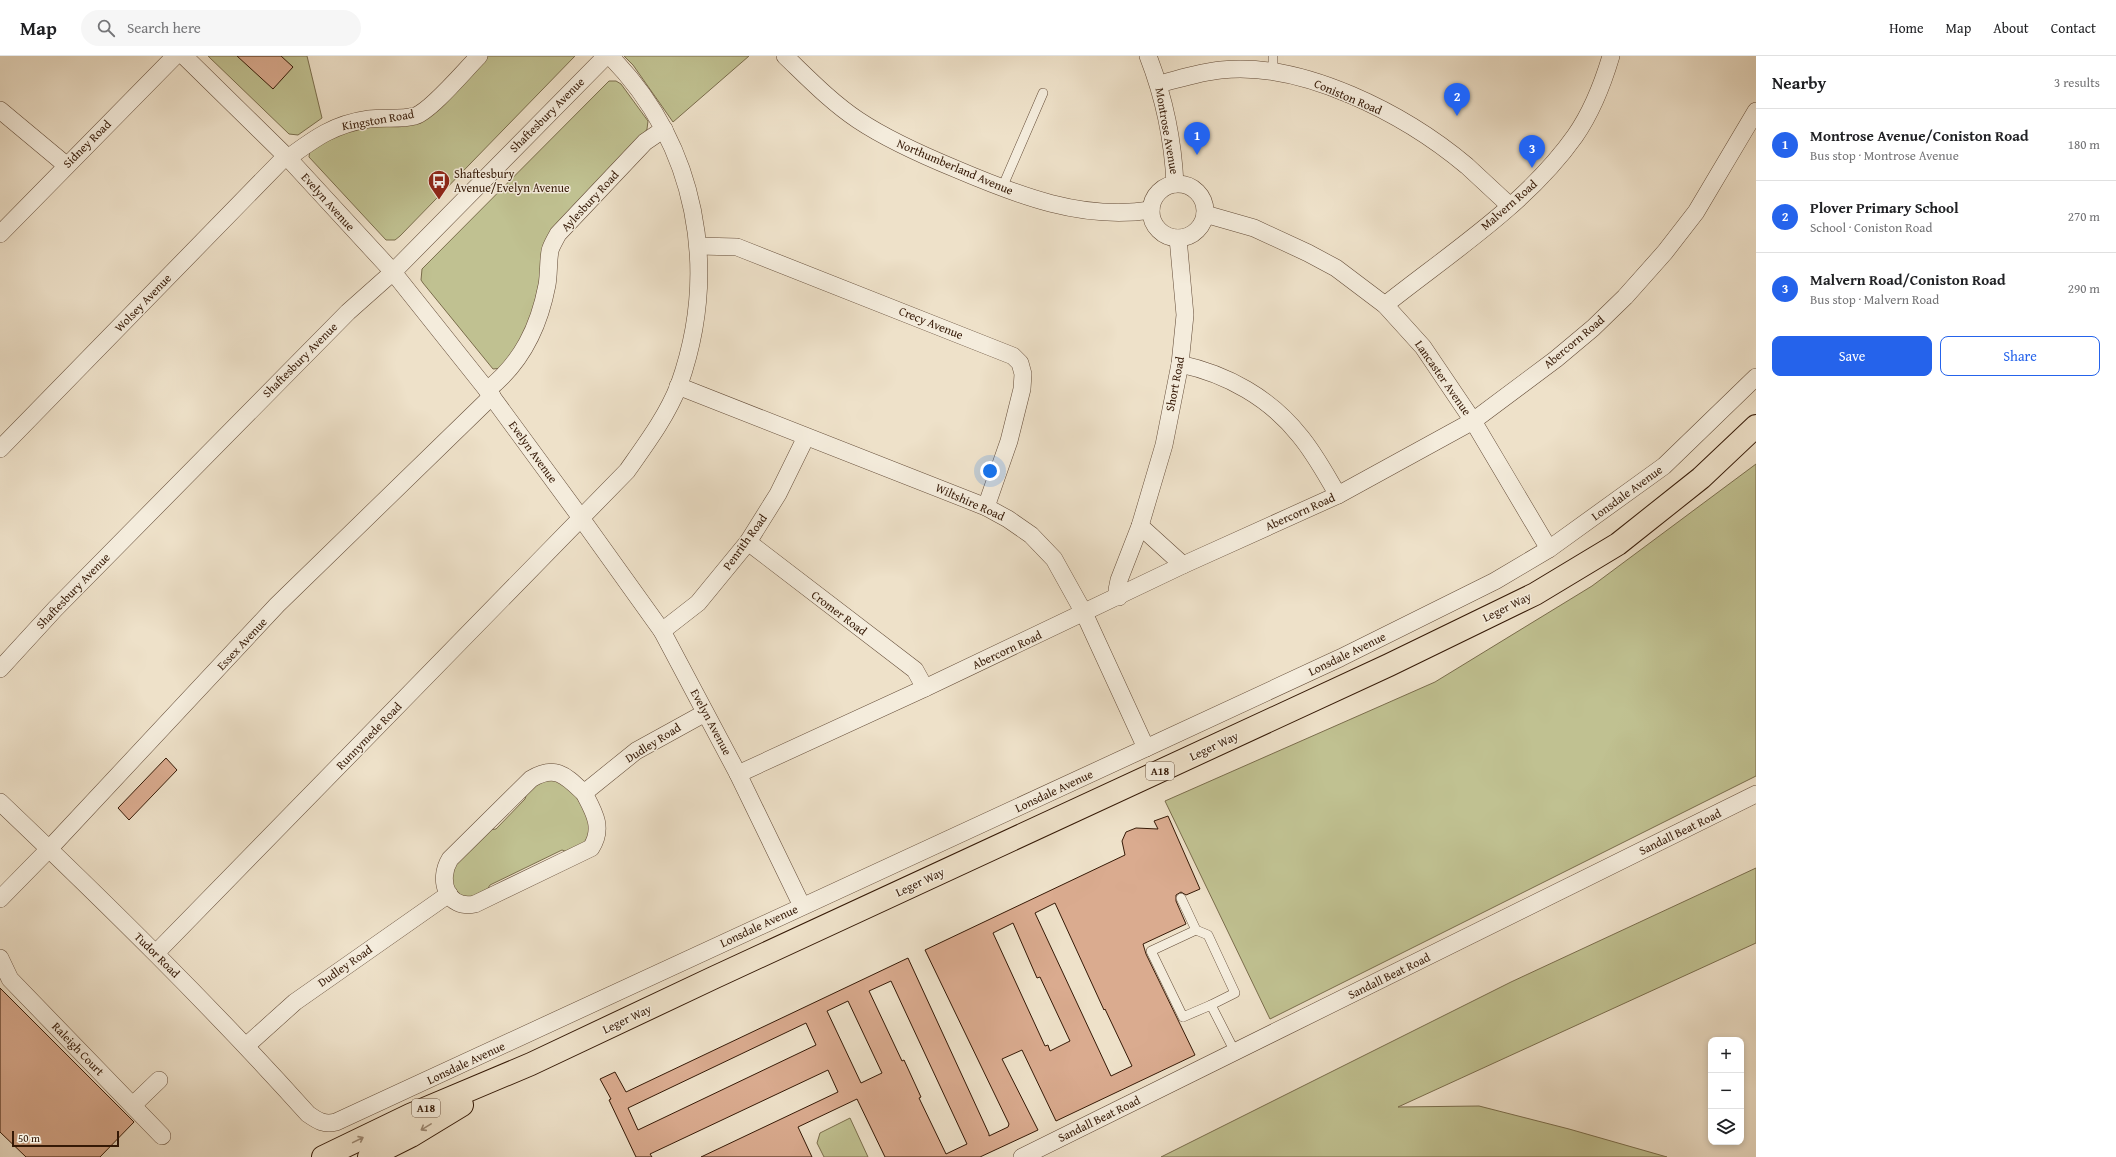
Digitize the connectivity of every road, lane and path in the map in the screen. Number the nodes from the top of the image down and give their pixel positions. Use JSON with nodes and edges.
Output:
{"nodes":[{"id":1,"x":176,"y":56,"type":"edge"},
{"id":2,"x":184,"y":56,"type":"edge"},
{"id":3,"x":479,"y":56,"type":"edge"},
{"id":4,"x":606,"y":56,"type":"edge"},
{"id":5,"x":610,"y":56,"type":"edge"},
{"id":6,"x":785,"y":56,"type":"edge"},
{"id":7,"x":1148,"y":56,"type":"edge"},
{"id":8,"x":1611,"y":56,"type":"edge"},
{"id":9,"x":1273,"y":64,"type":"edge"},
{"id":10,"x":1159,"y":84,"type":"junction"},
{"id":11,"x":1043,"y":93,"type":"dead end"},
{"id":12,"x":0,"y":110,"type":"edge"},
{"id":13,"x":1756,"y":111,"type":"edge"},
{"id":14,"x":664,"y":129,"type":"junction"},
{"id":15,"x":287,"y":157,"type":"junction"},
{"id":16,"x":66,"y":165,"type":"junction"},
{"id":17,"x":1175,"y":184,"type":"junction"},
{"id":18,"x":1002,"y":188,"type":"junction"},
{"id":19,"x":1509,"y":205,"type":"junction"},
{"id":20,"x":1151,"y":210,"type":"junction"},
{"id":21,"x":1205,"y":214,"type":"junction"},
{"id":22,"x":0,"y":234,"type":"edge"},
{"id":23,"x":1178,"y":238,"type":"junction"},
{"id":24,"x":699,"y":246,"type":"junction"},
{"id":25,"x":392,"y":272,"type":"junction"},
{"id":26,"x":1384,"y":305,"type":"junction"},
{"id":27,"x":1180,"y":364,"type":"junction"},
{"id":28,"x":1756,"y":377,"type":"edge"},
{"id":29,"x":678,"y":386,"type":"junction"},
{"id":30,"x":490,"y":393,"type":"junction"},
{"id":31,"x":1473,"y":421,"type":"junction"},
{"id":32,"x":1756,"y":426,"type":"edge"},
{"id":33,"x":806,"y":437,"type":"junction"},
{"id":34,"x":0,"y":449,"type":"edge"},
{"id":35,"x":1338,"y":495,"type":"junction"},
{"id":36,"x":986,"y":507,"type":"junction"},
{"id":37,"x":581,"y":518,"type":"junction"},
{"id":38,"x":1140,"y":526,"type":"junction"},
{"id":39,"x":748,"y":542,"type":"junction"},
{"id":40,"x":1549,"y":549,"type":"junction"},
{"id":41,"x":1183,"y":566,"type":"junction"},
{"id":42,"x":1119,"y":597,"type":"junction"},
{"id":43,"x":1084,"y":613,"type":"junction"},
{"id":44,"x":662,"y":631,"type":"junction"},
{"id":45,"x":0,"y":669,"type":"edge"},
{"id":46,"x":925,"y":688,"type":"junction"},
{"id":47,"x":706,"y":712,"type":"junction"},
{"id":48,"x":1146,"y":748,"type":"junction"},
{"id":49,"x":738,"y":774,"type":"junction"},
{"id":50,"x":584,"y":793,"type":"junction"},
{"id":51,"x":1756,"y":794,"type":"edge"},
{"id":52,"x":0,"y":802,"type":"edge"},
{"id":53,"x":49,"y":849,"type":"junction"},
{"id":54,"x":449,"y":894,"type":"junction"},
{"id":55,"x":1181,"y":898,"type":"dead end"},
{"id":56,"x":0,"y":899,"type":"edge"},
{"id":57,"x":802,"y":906,"type":"junction"},
{"id":58,"x":1196,"y":930,"type":"junction"},
{"id":59,"x":156,"y":953,"type":"junction"},
{"id":60,"x":0,"y":958,"type":"edge"},
{"id":61,"x":1211,"y":1005,"type":"junction"},
{"id":62,"x":246,"y":1046,"type":"junction"},
{"id":63,"x":1235,"y":1052,"type":"junction"},
{"id":64,"x":531,"y":1064,"type":"junction"},
{"id":65,"x":159,"y":1080,"type":"dead end"},
{"id":66,"x":133,"y":1105,"type":"junction"},
{"id":67,"x":308,"y":1114,"type":"joint"},
{"id":68,"x":162,"y":1136,"type":"dead end"},
{"id":69,"x":322,"y":1157,"type":"edge"},
{"id":70,"x":369,"y":1157,"type":"edge"},
{"id":71,"x":1022,"y":1157,"type":"edge"}],
"edges":[{"from":1,"to":16,"type":"street","name":"Sidney Road"},
{"from":2,"to":15,"type":"street","name":"Evelyn Avenue"},
{"from":3,"to":15,"type":"street","name":"Kingston Road"},
{"from":4,"to":25,"type":"street","name":"Shaftesbury Avenue"},
{"from":5,"to":14,"type":"street","name":"Runnymede Road"},
{"from":6,"to":18,"type":"street","name":"Northumberland Avenue"},
{"from":7,"to":10,"type":"street","name":"Montrose Avenue"},
{"from":8,"to":19,"type":"street","name":"Malvern Road"},
{"from":9,"to":10,"type":"street","name":"Coniston Road"},
{"from":9,"to":19,"type":"street","name":"Coniston Road"},
{"from":10,"to":17,"type":"street","name":"Montrose Avenue"},
{"from":11,"to":18,"type":"lane"},
{"from":12,"to":16,"type":"street"},
{"from":13,"to":31,"type":"street","name":"Abercorn Road"},
{"from":14,"to":24,"type":"street","name":"Runnymede Road"},
{"from":14,"to":30,"type":"street","name":"Aylesbury Road"},
{"from":15,"to":25,"type":"street","name":"Evelyn Avenue"},
{"from":15,"to":34,"type":"street","name":"Wolsey Avenue"},
{"from":16,"to":22,"type":"street","name":"Sidney Road"},
{"from":17,"to":20,"type":"street"},
{"from":17,"to":21,"type":"street"},
{"from":18,"to":20,"type":"street","name":"Northumberland Avenue"},
{"from":19,"to":26,"type":"street","name":"Malvern Road"},
{"from":20,"to":23,"type":"street"},
{"from":21,"to":23,"type":"street"},
{"from":21,"to":26,"type":"street","name":"Lancaster Avenue"},
{"from":23,"to":27,"type":"street","name":"Short Road"},
{"from":24,"to":29,"type":"street","name":"Runnymede Road"},
{"from":24,"to":36,"type":"street","name":"Crecy Avenue"},
{"from":25,"to":30,"type":"street","name":"Evelyn Avenue"},
{"from":25,"to":45,"type":"street","name":"Shaftesbury Avenue"},
{"from":26,"to":31,"type":"street","name":"Lancaster Avenue"},
{"from":27,"to":35,"type":"street"},
{"from":27,"to":38,"type":"street","name":"Short Road"},
{"from":28,"to":40,"type":"street","name":"Lonsdale Avenue"},
{"from":29,"to":33,"type":"street","name":"Wiltshire Road"},
{"from":29,"to":37,"type":"street","name":"Runnymede Road"},
{"from":30,"to":37,"type":"street","name":"Evelyn Avenue"},
{"from":30,"to":53,"type":"street","name":"Essex Avenue"},
{"from":31,"to":35,"type":"street","name":"Abercorn Road"},
{"from":31,"to":40,"type":"street","name":"Lancaster Avenue"},
{"from":32,"to":64,"type":"highway","name":"Leger Way","number":"A18"},
{"from":33,"to":36,"type":"street","name":"Wiltshire Road"},
{"from":33,"to":39,"type":"street","name":"Penrith Road"},
{"from":35,"to":41,"type":"street","name":"Abercorn Road"},
{"from":36,"to":43,"type":"street","name":"Wiltshire Road"},
{"from":37,"to":44,"type":"street","name":"Evelyn Avenue"},
{"from":37,"to":59,"type":"street","name":"Runnymede Road"},
{"from":38,"to":41,"type":"street"},
{"from":38,"to":42,"type":"street","name":"Short Road"},
{"from":39,"to":44,"type":"street","name":"Penrith Road"},
{"from":39,"to":46,"type":"street","name":"Cromer Road"},
{"from":40,"to":48,"type":"street","name":"Lonsdale Avenue"},
{"from":41,"to":42,"type":"street","name":"Abercorn Road"},
{"from":42,"to":43,"type":"street","name":"Abercorn Road"},
{"from":43,"to":46,"type":"street","name":"Abercorn Road"},
{"from":43,"to":48,"type":"street","name":"Wiltshire Road"},
{"from":44,"to":47,"type":"street","name":"Evelyn Avenue"},
{"from":46,"to":49,"type":"street","name":"Abercorn Road"},
{"from":47,"to":49,"type":"street","name":"Evelyn Avenue"},
{"from":47,"to":50,"type":"street","name":"Dudley Road"},
{"from":48,"to":57,"type":"street","name":"Lonsdale Avenue"},
{"from":49,"to":57,"type":"street","name":"Evelyn Avenue"},
{"from":50,"to":54,"type":"street"},
{"from":50,"to":54,"type":"street"},
{"from":51,"to":63,"type":"street","name":"Sandall Beat Road"},
{"from":52,"to":53,"type":"street","name":"Tudor Road"},
{"from":53,"to":56,"type":"street","name":"Essex Avenue"},
{"from":53,"to":59,"type":"street","name":"Tudor Road"},
{"from":54,"to":62,"type":"street","name":"Dudley Road"},
{"from":55,"to":58,"type":"lane"},
{"from":57,"to":67,"type":"street","name":"Lonsdale Avenue"},
{"from":58,"to":61,"type":"lane"},
{"from":58,"to":61,"type":"lane"},
{"from":59,"to":62,"type":"street","name":"Tudor Road"},
{"from":60,"to":66,"type":"street","name":"Raleigh Court"},
{"from":61,"to":63,"type":"lane"},
{"from":62,"to":67,"type":"street","name":"Tudor Road"},
{"from":63,"to":71,"type":"street","name":"Sandall Beat Road"},
{"from":69,"to":64,"type":"highway","name":"Leger Way","number":"A18","one_way":true},
{"from":64,"to":70,"type":"highway","name":"Leger Way","number":"A18","one_way":true},
{"from":65,"to":66,"type":"street"},
{"from":66,"to":68,"type":"street","name":"Raleigh Court"}]}
